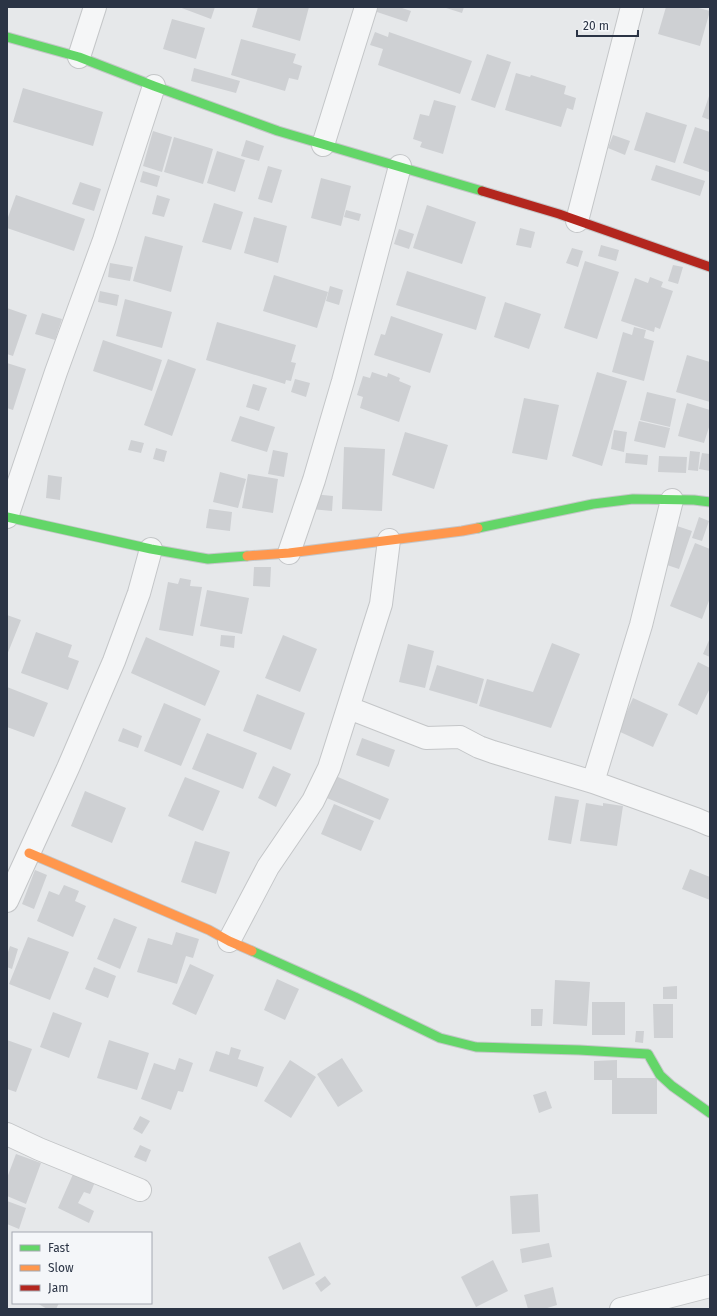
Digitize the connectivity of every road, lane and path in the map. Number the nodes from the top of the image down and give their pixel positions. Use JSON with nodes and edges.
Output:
{"nodes":[{"id":1,"x":95,"y":7,"type":"edge"},
{"id":2,"x":366,"y":7,"type":"edge"},
{"id":3,"x":632,"y":7,"type":"edge"},
{"id":4,"x":7,"y":37,"type":"edge"},
{"id":5,"x":79,"y":57,"type":"junction"},
{"id":6,"x":154,"y":86,"type":"junction"},
{"id":7,"x":323,"y":145,"type":"junction"},
{"id":8,"x":400,"y":166,"type":"junction"},
{"id":9,"x":577,"y":221,"type":"junction"},
{"id":10,"x":710,"y":267,"type":"edge"},
{"id":11,"x":672,"y":500,"type":"junction"},
{"id":12,"x":710,"y":502,"type":"edge"},
{"id":13,"x":7,"y":517,"type":"edge"},
{"id":14,"x":389,"y":540,"type":"junction"},
{"id":15,"x":151,"y":549,"type":"junction"},
{"id":16,"x":289,"y":553,"type":"junction"},
{"id":17,"x":349,"y":708,"type":"junction"},
{"id":18,"x":593,"y":782,"type":"junction"},
{"id":19,"x":710,"y":825,"type":"edge"},
{"id":20,"x":29,"y":853,"type":"junction"},
{"id":21,"x":7,"y":901,"type":"edge"},
{"id":22,"x":229,"y":940,"type":"junction"},
{"id":23,"x":710,"y":1113,"type":"edge"},
{"id":24,"x":7,"y":1134,"type":"edge"},
{"id":25,"x":140,"y":1190,"type":"dead end"},
{"id":26,"x":710,"y":1286,"type":"edge"},
{"id":27,"x":621,"y":1309,"type":"edge"}],
"edges":[{"from":1,"to":5,"type":"street"},
{"from":2,"to":7,"type":"street"},
{"from":3,"to":9,"type":"street"},
{"from":4,"to":5,"type":"street"},
{"from":5,"to":6,"type":"street"},
{"from":6,"to":7,"type":"street"},
{"from":6,"to":13,"type":"street"},
{"from":7,"to":8,"type":"street"},
{"from":8,"to":9,"type":"street"},
{"from":8,"to":16,"type":"street"},
{"from":9,"to":10,"type":"street"},
{"from":11,"to":12,"type":"street"},
{"from":11,"to":14,"type":"street"},
{"from":11,"to":18,"type":"street"},
{"from":13,"to":15,"type":"street"},
{"from":14,"to":16,"type":"street"},
{"from":14,"to":17,"type":"street"},
{"from":15,"to":16,"type":"street"},
{"from":15,"to":20,"type":"street"},
{"from":17,"to":18,"type":"street"},
{"from":17,"to":22,"type":"street"},
{"from":18,"to":19,"type":"street"},
{"from":20,"to":21,"type":"street"},
{"from":20,"to":22,"type":"street"},
{"from":22,"to":23,"type":"street"},
{"from":24,"to":25,"type":"street"},
{"from":26,"to":27,"type":"street"}]}
